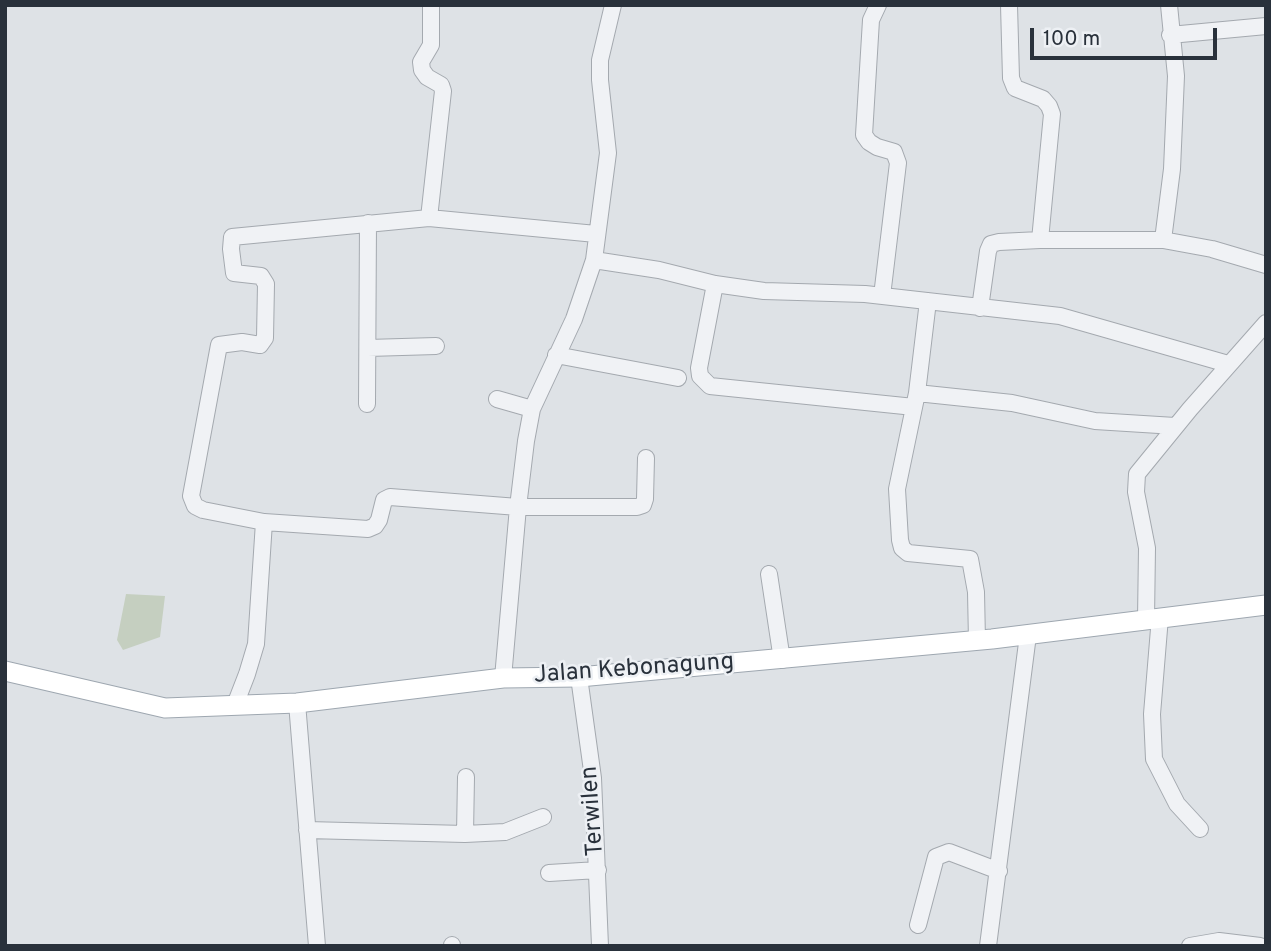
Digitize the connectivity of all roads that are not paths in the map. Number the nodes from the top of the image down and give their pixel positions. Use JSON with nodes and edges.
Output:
{"nodes":[{"id":1,"x":431,"y":5,"type":"edge"},
{"id":2,"x":613,"y":5,"type":"edge"},
{"id":3,"x":878,"y":5,"type":"edge"},
{"id":4,"x":1009,"y":5,"type":"edge"},
{"id":5,"x":1169,"y":5,"type":"edge"},
{"id":6,"x":1266,"y":26,"type":"edge"},
{"id":7,"x":1170,"y":35,"type":"junction"},
{"id":8,"x":429,"y":218,"type":"junction"},
{"id":9,"x":368,"y":223,"type":"junction"},
{"id":10,"x":596,"y":234,"type":"junction"},
{"id":11,"x":1040,"y":240,"type":"junction"},
{"id":12,"x":1163,"y":240,"type":"junction"},
{"id":13,"x":594,"y":260,"type":"junction"},
{"id":14,"x":1266,"y":265,"type":"edge"},
{"id":15,"x":715,"y":284,"type":"junction"},
{"id":16,"x":882,"y":296,"type":"junction"},
{"id":17,"x":928,"y":300,"type":"junction"},
{"id":18,"x":980,"y":308,"type":"junction"},
{"id":19,"x":1266,"y":323,"type":"edge"},
{"id":20,"x":436,"y":346,"type":"dead end"},
{"id":21,"x":368,"y":348,"type":"junction"},
{"id":22,"x":556,"y":355,"type":"junction"},
{"id":23,"x":1228,"y":364,"type":"junction"},
{"id":24,"x":678,"y":378,"type":"dead end"},
{"id":25,"x":497,"y":399,"type":"dead end"},
{"id":26,"x":915,"y":400,"type":"junction"},
{"id":27,"x":368,"y":404,"type":"dead end"},
{"id":28,"x":532,"y":409,"type":"junction"},
{"id":29,"x":1175,"y":426,"type":"junction"},
{"id":30,"x":646,"y":458,"type":"dead end"},
{"id":31,"x":518,"y":507,"type":"junction"},
{"id":32,"x":264,"y":522,"type":"junction"},
{"id":33,"x":769,"y":574,"type":"dead end"},
{"id":34,"x":1266,"y":605,"type":"edge"},
{"id":35,"x":1153,"y":618,"type":"junction"},
{"id":36,"x":1028,"y":635,"type":"junction"},
{"id":37,"x":977,"y":641,"type":"junction"},
{"id":38,"x":782,"y":660,"type":"junction"},
{"id":39,"x":5,"y":671,"type":"edge"},
{"id":40,"x":579,"y":677,"type":"junction"},
{"id":41,"x":503,"y":678,"type":"junction"},
{"id":42,"x":297,"y":703,"type":"junction"},
{"id":43,"x":234,"y":705,"type":"junction"},
{"id":44,"x":466,"y":777,"type":"dead end"},
{"id":45,"x":543,"y":817,"type":"dead end"},
{"id":46,"x":1200,"y":829,"type":"dead end"},
{"id":47,"x":307,"y":830,"type":"junction"},
{"id":48,"x":465,"y":834,"type":"junction"},
{"id":49,"x":598,"y":870,"type":"junction"},
{"id":50,"x":999,"y":871,"type":"junction"},
{"id":51,"x":549,"y":873,"type":"dead end"},
{"id":52,"x":918,"y":925,"type":"dead end"},
{"id":53,"x":1251,"y":945,"type":"edge"},
{"id":54,"x":317,"y":946,"type":"edge"},
{"id":55,"x":600,"y":946,"type":"edge"},
{"id":56,"x":988,"y":946,"type":"edge"},
{"id":57,"x":1190,"y":946,"type":"edge"}],
"edges":[{"from":1,"to":8,"type":"street"},
{"from":2,"to":10,"type":"street"},
{"from":3,"to":16,"type":"street"},
{"from":4,"to":11,"type":"street"},
{"from":5,"to":7,"type":"street"},
{"from":6,"to":7,"type":"street"},
{"from":7,"to":12,"type":"street"},
{"from":8,"to":9,"type":"street"},
{"from":8,"to":10,"type":"street"},
{"from":9,"to":21,"type":"street"},
{"from":9,"to":32,"type":"street"},
{"from":10,"to":13,"type":"street"},
{"from":11,"to":12,"type":"street"},
{"from":11,"to":18,"type":"street"},
{"from":12,"to":14,"type":"street"},
{"from":13,"to":15,"type":"street"},
{"from":13,"to":22,"type":"street"},
{"from":15,"to":16,"type":"street"},
{"from":15,"to":26,"type":"street"},
{"from":16,"to":17,"type":"street"},
{"from":17,"to":18,"type":"street"},
{"from":17,"to":26,"type":"street"},
{"from":18,"to":23,"type":"street"},
{"from":19,"to":23,"type":"street"},
{"from":20,"to":21,"type":"street"},
{"from":21,"to":27,"type":"street"},
{"from":22,"to":24,"type":"street"},
{"from":22,"to":28,"type":"street"},
{"from":23,"to":29,"type":"street"},
{"from":25,"to":28,"type":"street"},
{"from":26,"to":29,"type":"street"},
{"from":26,"to":37,"type":"street"},
{"from":28,"to":31,"type":"street"},
{"from":29,"to":35,"type":"street"},
{"from":30,"to":31,"type":"street"},
{"from":31,"to":32,"type":"street"},
{"from":31,"to":41,"type":"street"},
{"from":32,"to":43,"type":"street"},
{"from":33,"to":38,"type":"street"},
{"from":34,"to":35,"type":"main road","name":"Jalan Kebonagung"},
{"from":35,"to":36,"type":"main road","name":"Jalan Kebonagung"},
{"from":35,"to":46,"type":"street"},
{"from":36,"to":37,"type":"main road","name":"Jalan Kebonagung"},
{"from":36,"to":50,"type":"street"},
{"from":37,"to":38,"type":"main road","name":"Jalan Kebonagung"},
{"from":38,"to":40,"type":"main road","name":"Jalan Kebonagung"},
{"from":39,"to":43,"type":"main road","name":"Jalan Kebonagung"},
{"from":40,"to":41,"type":"main road","name":"Jalan Kebonagung"},
{"from":40,"to":49,"type":"street","name":"Terwilen"},
{"from":41,"to":42,"type":"main road","name":"Jalan Kebonagung"},
{"from":42,"to":43,"type":"main road","name":"Jalan Kebonagung"},
{"from":42,"to":47,"type":"street"},
{"from":44,"to":48,"type":"street"},
{"from":45,"to":48,"type":"street"},
{"from":47,"to":48,"type":"street"},
{"from":47,"to":54,"type":"street"},
{"from":49,"to":51,"type":"street"},
{"from":49,"to":55,"type":"street","name":"Terwilen"},
{"from":50,"to":52,"type":"street"},
{"from":50,"to":56,"type":"street"},
{"from":53,"to":57,"type":"street"}]}
